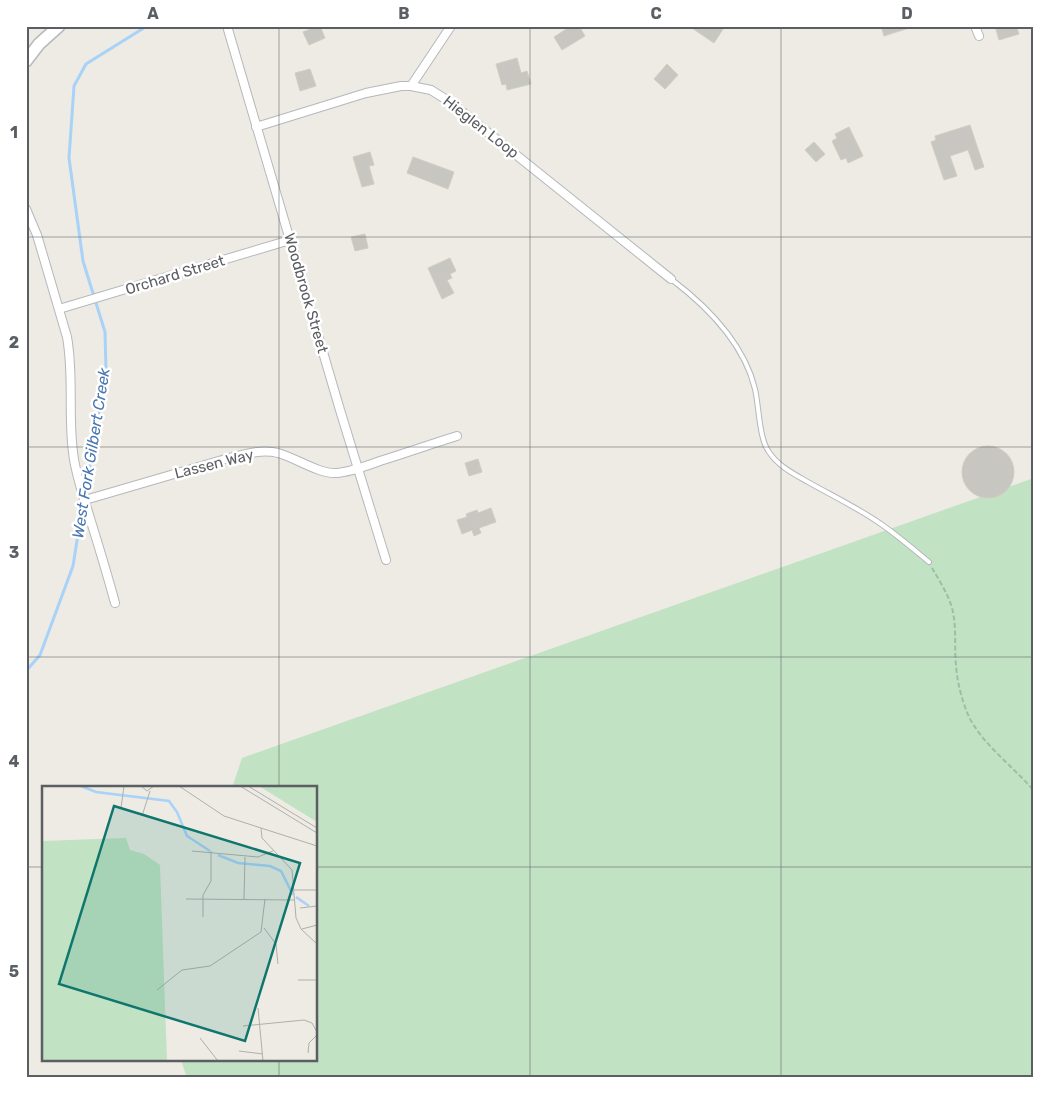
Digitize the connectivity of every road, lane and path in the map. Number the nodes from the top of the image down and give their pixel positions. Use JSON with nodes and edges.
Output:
{"nodes":[{"id":1,"x":59,"y":26,"type":"edge"},
{"id":2,"x":227,"y":26,"type":"edge"},
{"id":3,"x":451,"y":26,"type":"edge"},
{"id":4,"x":975,"y":26,"type":"edge"},
{"id":5,"x":979,"y":36,"type":"dead end"},
{"id":6,"x":26,"y":61,"type":"edge"},
{"id":7,"x":412,"y":86,"type":"junction"},
{"id":8,"x":256,"y":127,"type":"junction"},
{"id":9,"x":26,"y":209,"type":"edge"},
{"id":10,"x":290,"y":240,"type":"junction"},
{"id":11,"x":671,"y":279,"type":"joint"},
{"id":12,"x":59,"y":309,"type":"junction"},
{"id":13,"x":457,"y":436,"type":"dead end"},
{"id":14,"x":357,"y":469,"type":"junction"},
{"id":15,"x":85,"y":500,"type":"junction"},
{"id":16,"x":386,"y":560,"type":"dead end"},
{"id":17,"x":929,"y":562,"type":"joint"},
{"id":18,"x":115,"y":603,"type":"dead end"},
{"id":19,"x":1034,"y":791,"type":"edge"}],
"edges":[{"from":1,"to":6,"type":"main road"},
{"from":2,"to":8,"type":"street","name":"Woodbrook Street"},
{"from":3,"to":7,"type":"street"},
{"from":4,"to":5,"type":"street"},
{"from":7,"to":8,"type":"street","name":"Hieglen Loop"},
{"from":7,"to":11,"type":"street","name":"Hieglen Loop"},
{"from":8,"to":10,"type":"street","name":"Woodbrook Street"},
{"from":9,"to":12,"type":"street"},
{"from":10,"to":12,"type":"street","name":"Orchard Street"},
{"from":10,"to":14,"type":"street","name":"Woodbrook Street"},
{"from":11,"to":17,"type":"lane"},
{"from":12,"to":15,"type":"street"},
{"from":13,"to":14,"type":"street","name":"Lassen Way"},
{"from":14,"to":15,"type":"street","name":"Lassen Way"},
{"from":14,"to":16,"type":"street","name":"Woodbrook Street"},
{"from":15,"to":18,"type":"street"},
{"from":17,"to":19,"type":"path"}]}
